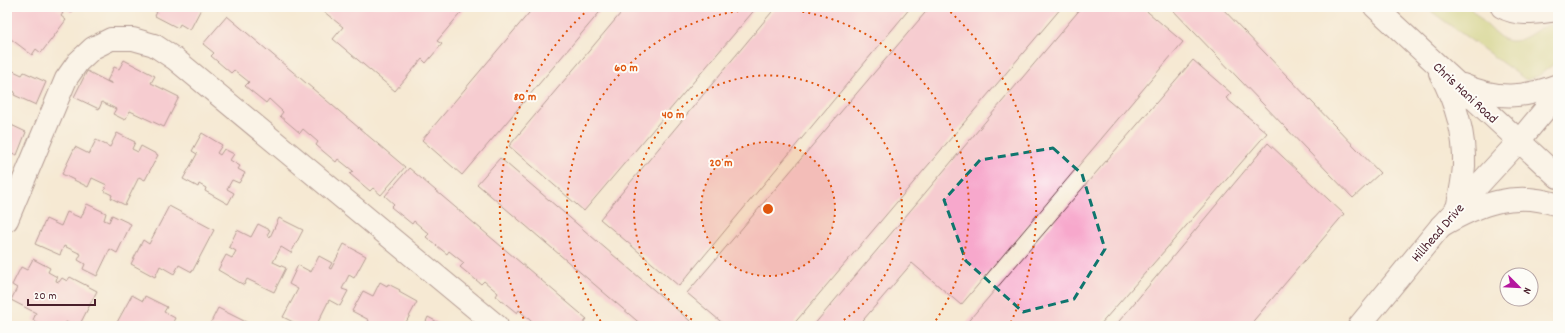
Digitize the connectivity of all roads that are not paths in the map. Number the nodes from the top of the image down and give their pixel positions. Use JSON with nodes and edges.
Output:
{"nodes":[{"id":1,"x":1375,"y":7,"type":"edge"},
{"id":2,"x":1502,"y":7,"type":"edge"},
{"id":3,"x":1558,"y":10,"type":"edge"},
{"id":4,"x":1434,"y":62,"type":"junction"},
{"id":5,"x":1455,"y":81,"type":"junction"},
{"id":6,"x":1558,"y":85,"type":"edge"},
{"id":7,"x":1558,"y":94,"type":"edge"},
{"id":8,"x":1519,"y":141,"type":"junction"},
{"id":9,"x":1558,"y":177,"type":"edge"},
{"id":10,"x":1558,"y":205,"type":"edge"},
{"id":11,"x":1457,"y":209,"type":"junction"},
{"id":12,"x":7,"y":220,"type":"edge"},
{"id":13,"x":1441,"y":226,"type":"junction"},
{"id":14,"x":497,"y":326,"type":"edge"},
{"id":15,"x":1359,"y":326,"type":"edge"}],
"edges":[{"from":1,"to":4,"type":"street","name":"Chris Hani Road"},
{"from":2,"to":3,"type":"street"},
{"from":4,"to":5,"type":"street","name":"Chris Hani Road"},
{"from":4,"to":11,"type":"street"},
{"from":5,"to":6,"type":"street"},
{"from":5,"to":8,"type":"street","name":"Chris Hani Road"},
{"from":7,"to":8,"type":"street","name":"Hillhead Drive"},
{"from":8,"to":9,"type":"street","name":"Chris Hani Road"},
{"from":8,"to":11,"type":"street","name":"Hillhead Drive"},
{"from":10,"to":13,"type":"street"},
{"from":11,"to":13,"type":"street","name":"Hillhead Drive"},
{"from":12,"to":14,"type":"street"},
{"from":13,"to":15,"type":"street","name":"Hillhead Drive"}]}
